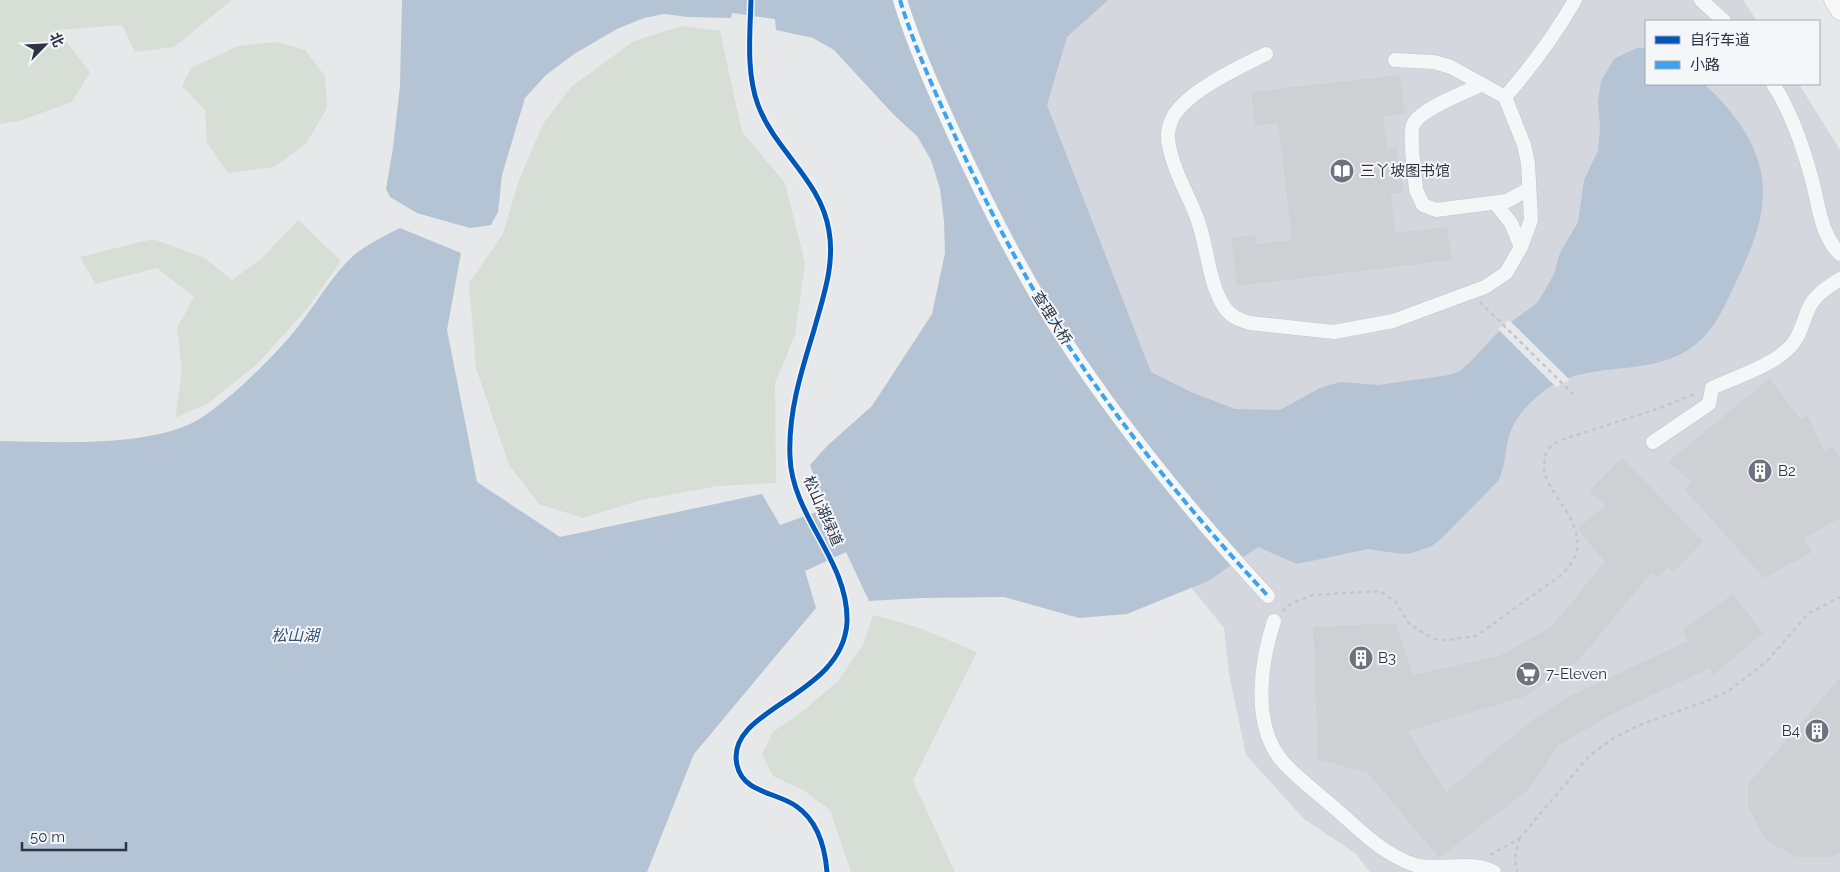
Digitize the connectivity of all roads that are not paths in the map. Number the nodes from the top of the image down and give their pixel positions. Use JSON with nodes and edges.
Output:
{"nodes":[{"id":1,"x":900,"y":0,"type":"edge"},
{"id":2,"x":1575,"y":0,"type":"edge"},
{"id":3,"x":1701,"y":0,"type":"edge"},
{"id":4,"x":1832,"y":0,"type":"edge"},
{"id":5,"x":1840,"y":11,"type":"edge"},
{"id":6,"x":1723,"y":20,"type":"edge"},
{"id":7,"x":1266,"y":54,"type":"dead end"},
{"id":8,"x":1395,"y":60,"type":"dead end"},
{"id":9,"x":1482,"y":84,"type":"junction"},
{"id":10,"x":1774,"y":85,"type":"edge"},
{"id":11,"x":1505,"y":97,"type":"junction"},
{"id":12,"x":1529,"y":189,"type":"junction"},
{"id":13,"x":1495,"y":203,"type":"junction"},
{"id":14,"x":1521,"y":247,"type":"junction"},
{"id":15,"x":1840,"y":254,"type":"edge"},
{"id":16,"x":1840,"y":279,"type":"edge"},
{"id":17,"x":1652,"y":442,"type":"dead end"},
{"id":18,"x":1268,"y":596,"type":"dead end"},
{"id":19,"x":1274,"y":621,"type":"road end"},
{"id":20,"x":1494,"y":872,"type":"edge"}],
"edges":[{"from":1,"to":18,"type":"street","name":"查理大桥"},
{"from":2,"to":11,"type":"street"},
{"from":3,"to":6,"type":"street"},
{"from":4,"to":5,"type":"main road"},
{"from":7,"to":14,"type":"street"},
{"from":8,"to":9,"type":"street"},
{"from":9,"to":11,"type":"street"},
{"from":9,"to":13,"type":"street"},
{"from":10,"to":15,"type":"street"},
{"from":11,"to":12,"type":"street"},
{"from":12,"to":13,"type":"street"},
{"from":12,"to":14,"type":"street"},
{"from":13,"to":14,"type":"street"},
{"from":16,"to":17,"type":"street"},
{"from":19,"to":20,"type":"street"}]}
